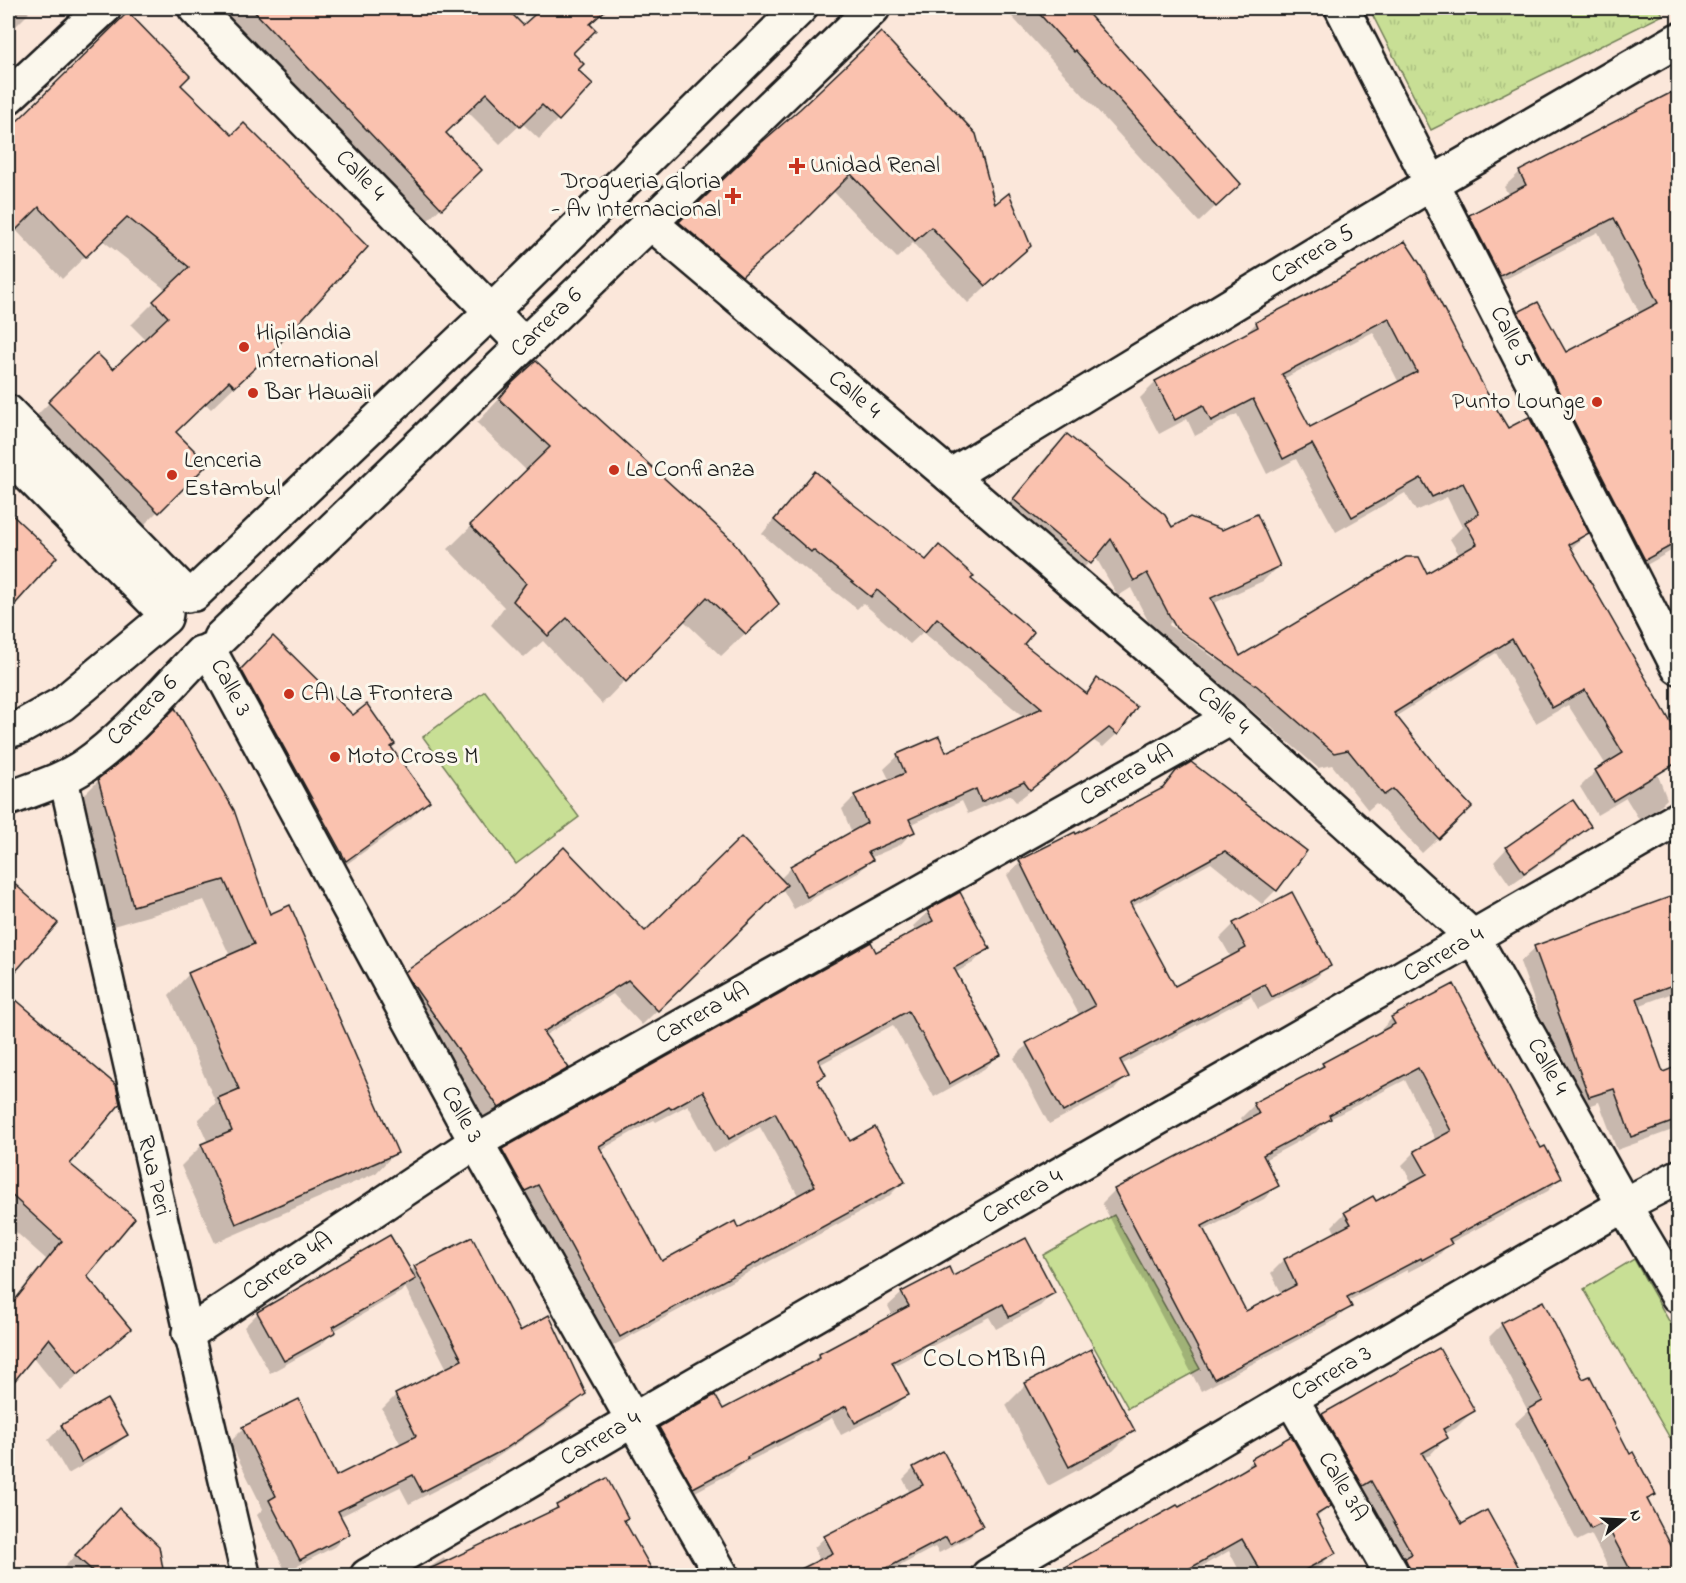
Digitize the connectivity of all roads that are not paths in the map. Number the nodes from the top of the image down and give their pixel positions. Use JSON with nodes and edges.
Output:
{"nodes":[{"id":1,"x":104,"y":8,"type":"edge"},
{"id":2,"x":195,"y":8,"type":"edge"},
{"id":3,"x":800,"y":8,"type":"edge"},
{"id":4,"x":873,"y":8,"type":"edge"},
{"id":5,"x":1342,"y":8,"type":"edge"},
{"id":6,"x":1678,"y":40,"type":"edge"},
{"id":7,"x":8,"y":98,"type":"edge"},
{"id":8,"x":1432,"y":183,"type":"junction"},
{"id":9,"x":652,"y":224,"type":"junction"},
{"id":10,"x":492,"y":311,"type":"junction"},
{"id":11,"x":524,"y":345,"type":"junction"},
{"id":12,"x":8,"y":412,"type":"edge"},
{"id":13,"x":8,"y":454,"type":"edge"},
{"id":14,"x":950,"y":476,"type":"junction"},
{"id":15,"x":178,"y":605,"type":"junction"},
{"id":16,"x":210,"y":647,"type":"junction"},
{"id":17,"x":1678,"y":667,"type":"edge"},
{"id":18,"x":1231,"y":718,"type":"junction"},
{"id":19,"x":8,"y":731,"type":"edge"},
{"id":20,"x":73,"y":772,"type":"junction"},
{"id":21,"x":8,"y":798,"type":"edge"},
{"id":22,"x":1678,"y":819,"type":"edge"},
{"id":23,"x":1474,"y":938,"type":"junction"},
{"id":24,"x":476,"y":1142,"type":"junction"},
{"id":25,"x":1678,"y":1177,"type":"edge"},
{"id":26,"x":1624,"y":1205,"type":"junction"},
{"id":27,"x":1678,"y":1296,"type":"edge"},
{"id":28,"x":189,"y":1333,"type":"junction"},
{"id":29,"x":1291,"y":1398,"type":"junction"},
{"id":30,"x":633,"y":1420,"type":"junction"},
{"id":31,"x":246,"y":1575,"type":"edge"},
{"id":32,"x":367,"y":1575,"type":"edge"},
{"id":33,"x":722,"y":1575,"type":"edge"},
{"id":34,"x":988,"y":1575,"type":"edge"},
{"id":35,"x":1393,"y":1575,"type":"edge"}],
"edges":[{"from":1,"to":7,"type":"street"},
{"from":2,"to":10,"type":"street","name":"Calle 4"},
{"from":3,"to":10,"type":"street","name":"Carrera 6"},
{"from":4,"to":9,"type":"street","name":"Carrera 6"},
{"from":5,"to":8,"type":"street","name":"Calle 5"},
{"from":6,"to":8,"type":"street","name":"Carrera 5"},
{"from":8,"to":14,"type":"street","name":"Carrera 5"},
{"from":8,"to":17,"type":"street","name":"Calle 5"},
{"from":9,"to":11,"type":"street","name":"Carrera 6"},
{"from":9,"to":14,"type":"street","name":"Calle 4"},
{"from":10,"to":11,"type":"street","name":"Calle 4"},
{"from":10,"to":15,"type":"street","name":"Carrera 6"},
{"from":11,"to":16,"type":"street","name":"Carrera 6"},
{"from":12,"to":15,"type":"street"},
{"from":13,"to":15,"type":"street"},
{"from":14,"to":18,"type":"street","name":"Calle 4"},
{"from":15,"to":16,"type":"street"},
{"from":15,"to":16,"type":"street"},
{"from":15,"to":19,"type":"street","name":"Carrera 6"},
{"from":16,"to":20,"type":"street","name":"Carrera 6"},
{"from":16,"to":24,"type":"street","name":"Calle 3"},
{"from":18,"to":23,"type":"street","name":"Calle 4"},
{"from":18,"to":24,"type":"street","name":"Carrera 4A"},
{"from":20,"to":21,"type":"street","name":"Carrera 6"},
{"from":20,"to":28,"type":"street","name":"Rua Peri"},
{"from":22,"to":23,"type":"street","name":"Carrera 4"},
{"from":23,"to":26,"type":"street","name":"Calle 4"},
{"from":23,"to":30,"type":"street","name":"Carrera 4"},
{"from":24,"to":28,"type":"street","name":"Carrera 4A"},
{"from":24,"to":30,"type":"street","name":"Calle 3"},
{"from":25,"to":26,"type":"street","name":"Carrera 3"},
{"from":26,"to":27,"type":"street","name":"Calle 4"},
{"from":26,"to":29,"type":"street","name":"Carrera 3"},
{"from":28,"to":31,"type":"street","name":"Rua Peri"},
{"from":29,"to":34,"type":"street","name":"Carrera 3"},
{"from":29,"to":35,"type":"street","name":"Calle 3A"},
{"from":30,"to":32,"type":"street","name":"Carrera 4"},
{"from":30,"to":33,"type":"street","name":"Calle 3"}]}
